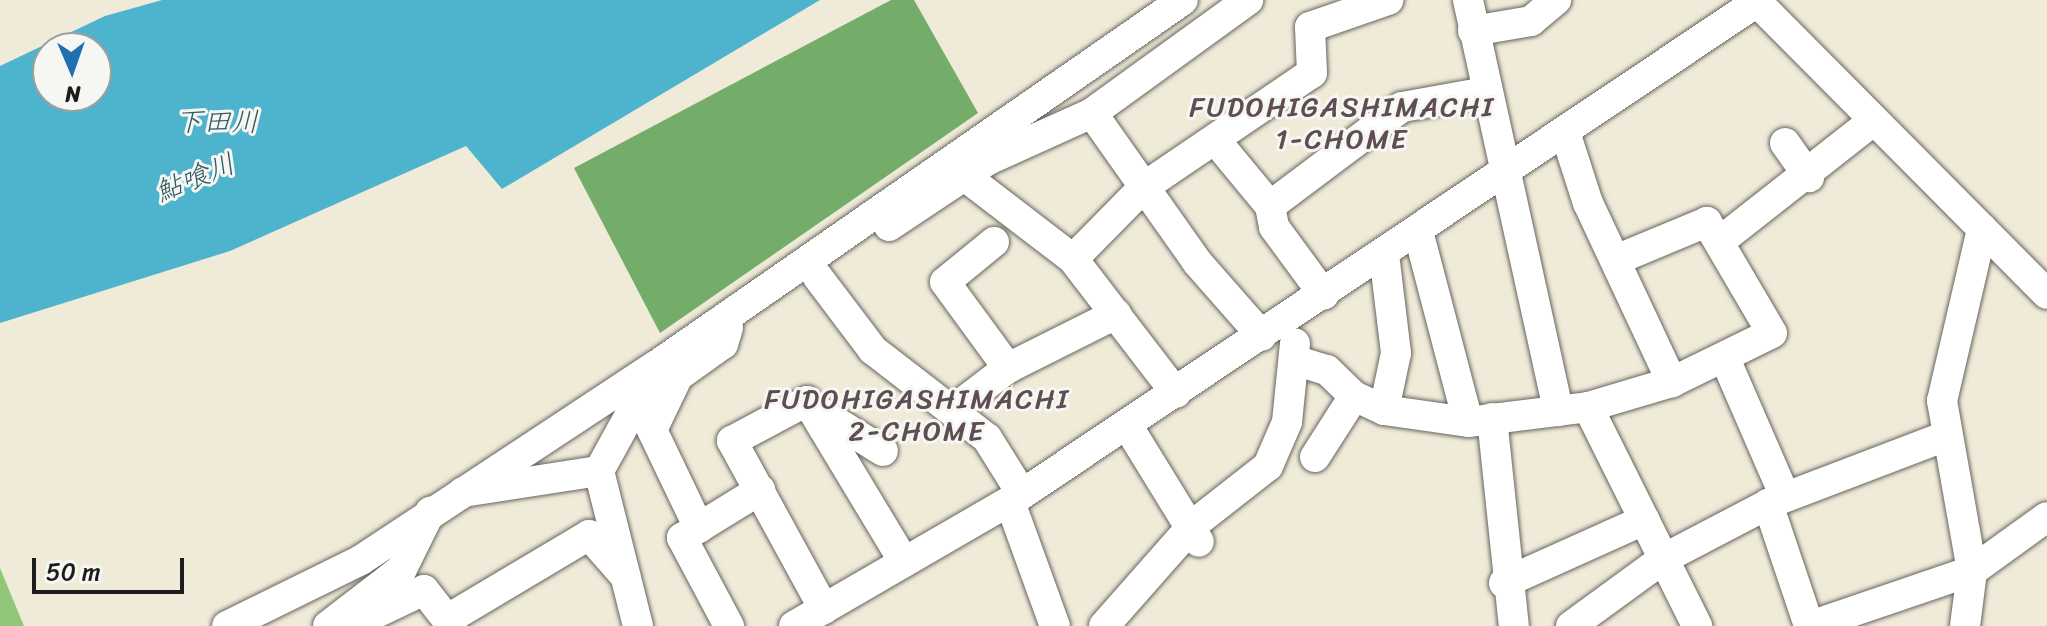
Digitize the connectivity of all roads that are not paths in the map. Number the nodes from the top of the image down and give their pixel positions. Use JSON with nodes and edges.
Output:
{"nodes":[{"id":1,"x":1183,"y":0,"type":"edge"},
{"id":2,"x":1248,"y":0,"type":"edge"},
{"id":3,"x":1388,"y":0,"type":"edge"},
{"id":4,"x":1468,"y":0,"type":"edge"},
{"id":5,"x":1556,"y":0,"type":"edge"},
{"id":6,"x":1756,"y":1,"type":"edge"},
{"id":7,"x":1473,"y":31,"type":"junction"},
{"id":8,"x":1485,"y":92,"type":"junction"},
{"id":9,"x":1092,"y":113,"type":"junction"},
{"id":10,"x":1874,"y":120,"type":"junction"},
{"id":11,"x":1565,"y":132,"type":"junction"},
{"id":12,"x":1217,"y":142,"type":"junction"},
{"id":13,"x":1785,"y":143,"type":"dead end"},
{"id":14,"x":1501,"y":174,"type":"junction"},
{"id":15,"x":966,"y":177,"type":"junction"},
{"id":16,"x":1809,"y":177,"type":"junction"},
{"id":17,"x":1144,"y":187,"type":"junction"},
{"id":18,"x":1270,"y":206,"type":"junction"},
{"id":19,"x":1982,"y":229,"type":"junction"},
{"id":20,"x":1418,"y":231,"type":"junction"},
{"id":21,"x":994,"y":242,"type":"dead end"},
{"id":22,"x":1719,"y":242,"type":"junction"},
{"id":23,"x":1384,"y":254,"type":"junction"},
{"id":24,"x":1073,"y":259,"type":"junction"},
{"id":25,"x":1618,"y":259,"type":"junction"},
{"id":26,"x":817,"y":276,"type":"junction"},
{"id":27,"x":2047,"y":294,"type":"edge"},
{"id":28,"x":1324,"y":295,"type":"junction"},
{"id":29,"x":1116,"y":314,"type":"junction"},
{"id":30,"x":1291,"y":317,"type":"junction"},
{"id":31,"x":728,"y":328,"type":"junction"},
{"id":32,"x":1262,"y":336,"type":"junction"},
{"id":33,"x":694,"y":337,"type":"junction"},
{"id":34,"x":1297,"y":361,"type":"junction"},
{"id":35,"x":1726,"y":361,"type":"junction"},
{"id":36,"x":657,"y":365,"type":"junction"},
{"id":37,"x":1008,"y":368,"type":"junction"},
{"id":38,"x":1672,"y":382,"type":"junction"},
{"id":39,"x":1176,"y":393,"type":"junction"},
{"id":40,"x":1354,"y":396,"type":"junction"},
{"id":41,"x":807,"y":401,"type":"junction"},
{"id":42,"x":1588,"y":407,"type":"junction"},
{"id":43,"x":953,"y":410,"type":"junction"},
{"id":44,"x":1384,"y":410,"type":"junction"},
{"id":45,"x":1558,"y":411,"type":"junction"},
{"id":46,"x":1480,"y":420,"type":"junction"},
{"id":47,"x":1127,"y":425,"type":"junction"},
{"id":48,"x":1946,"y":436,"type":"junction"},
{"id":49,"x":883,"y":451,"type":"dead end"},
{"id":50,"x":1315,"y":457,"type":"dead end"},
{"id":51,"x":599,"y":471,"type":"junction"},
{"id":52,"x":760,"y":490,"type":"junction"},
{"id":53,"x":457,"y":493,"type":"junction"},
{"id":54,"x":1016,"y":498,"type":"junction"},
{"id":55,"x":1776,"y":500,"type":"junction"},
{"id":56,"x":430,"y":512,"type":"junction"},
{"id":57,"x":2047,"y":517,"type":"edge"},
{"id":58,"x":1644,"y":520,"type":"junction"},
{"id":59,"x":699,"y":528,"type":"junction"},
{"id":60,"x":1197,"y":534,"type":"junction"},
{"id":61,"x":1663,"y":559,"type":"junction"},
{"id":62,"x":904,"y":562,"type":"junction"},
{"id":63,"x":1972,"y":571,"type":"junction"},
{"id":64,"x":1504,"y":583,"type":"junction"},
{"id":65,"x":824,"y":609,"type":"junction"},
{"id":66,"x":631,"y":612,"type":"edge"},
{"id":67,"x":399,"y":614,"type":"edge"},
{"id":68,"x":450,"y":623,"type":"edge"},
{"id":69,"x":234,"y":625,"type":"edge"},
{"id":70,"x":274,"y":626,"type":"edge"},
{"id":71,"x":328,"y":626,"type":"edge"},
{"id":72,"x":349,"y":626,"type":"edge"},
{"id":73,"x":729,"y":626,"type":"edge"},
{"id":74,"x":794,"y":626,"type":"edge"},
{"id":75,"x":1055,"y":626,"type":"edge"},
{"id":76,"x":1104,"y":626,"type":"edge"},
{"id":77,"x":1514,"y":626,"type":"edge"},
{"id":78,"x":1571,"y":626,"type":"edge"},
{"id":79,"x":1697,"y":626,"type":"edge"},
{"id":80,"x":1809,"y":626,"type":"edge"},
{"id":81,"x":1965,"y":626,"type":"edge"}],
"edges":[{"from":1,"to":33,"type":"street"},
{"from":2,"to":9,"type":"street"},
{"from":3,"to":12,"type":"street"},
{"from":4,"to":7,"type":"street"},
{"from":5,"to":7,"type":"street"},
{"from":6,"to":10,"type":"street"},
{"from":6,"to":11,"type":"street"},
{"from":7,"to":8,"type":"street"},
{"from":8,"to":14,"type":"street"},
{"from":8,"to":18,"type":"street"},
{"from":9,"to":15,"type":"street"},
{"from":9,"to":17,"type":"street"},
{"from":10,"to":16,"type":"street"},
{"from":10,"to":19,"type":"street"},
{"from":11,"to":14,"type":"street"},
{"from":11,"to":25,"type":"street"},
{"from":12,"to":17,"type":"street"},
{"from":12,"to":18,"type":"street"},
{"from":13,"to":16,"type":"street"},
{"from":14,"to":20,"type":"street"},
{"from":14,"to":45,"type":"street"},
{"from":15,"to":24,"type":"street"},
{"from":15,"to":26,"type":"street"},
{"from":16,"to":22,"type":"street"},
{"from":17,"to":24,"type":"street"},
{"from":17,"to":32,"type":"street"},
{"from":18,"to":28,"type":"street"},
{"from":19,"to":27,"type":"street"},
{"from":19,"to":48,"type":"street"},
{"from":20,"to":23,"type":"street"},
{"from":20,"to":46,"type":"street"},
{"from":21,"to":37,"type":"street"},
{"from":22,"to":25,"type":"street"},
{"from":22,"to":35,"type":"street"},
{"from":23,"to":28,"type":"street"},
{"from":23,"to":44,"type":"street"},
{"from":24,"to":29,"type":"street"},
{"from":25,"to":38,"type":"street"},
{"from":26,"to":31,"type":"street"},
{"from":26,"to":43,"type":"street"},
{"from":28,"to":30,"type":"street"},
{"from":29,"to":37,"type":"street"},
{"from":29,"to":39,"type":"street"},
{"from":30,"to":32,"type":"street"},
{"from":30,"to":34,"type":"street"},
{"from":31,"to":33,"type":"street"},
{"from":31,"to":59,"type":"street"},
{"from":32,"to":39,"type":"street"},
{"from":33,"to":36,"type":"street"},
{"from":34,"to":40,"type":"street"},
{"from":34,"to":60,"type":"street"},
{"from":35,"to":38,"type":"street"},
{"from":35,"to":55,"type":"street"},
{"from":36,"to":51,"type":"street"},
{"from":36,"to":53,"type":"street"},
{"from":37,"to":43,"type":"street"},
{"from":38,"to":42,"type":"street"},
{"from":39,"to":47,"type":"street"},
{"from":40,"to":44,"type":"street"},
{"from":40,"to":50,"type":"street"},
{"from":41,"to":49,"type":"street"},
{"from":41,"to":52,"type":"street"},
{"from":41,"to":62,"type":"street"},
{"from":42,"to":45,"type":"street"},
{"from":42,"to":58,"type":"street"},
{"from":43,"to":54,"type":"street"},
{"from":44,"to":46,"type":"street"},
{"from":45,"to":46,"type":"street"},
{"from":46,"to":64,"type":"street"},
{"from":47,"to":54,"type":"street"},
{"from":47,"to":60,"type":"street"},
{"from":48,"to":55,"type":"street"},
{"from":48,"to":63,"type":"street"},
{"from":51,"to":53,"type":"street"},
{"from":51,"to":66,"type":"street"},
{"from":52,"to":59,"type":"street"},
{"from":52,"to":65,"type":"street"},
{"from":53,"to":56,"type":"street"},
{"from":54,"to":62,"type":"street"},
{"from":54,"to":75,"type":"street"},
{"from":55,"to":61,"type":"street"},
{"from":55,"to":80,"type":"street"},
{"from":56,"to":69,"type":"street"},
{"from":56,"to":70,"type":"street"},
{"from":56,"to":71,"type":"street"},
{"from":57,"to":63,"type":"street"},
{"from":58,"to":61,"type":"street"},
{"from":58,"to":64,"type":"street"},
{"from":59,"to":73,"type":"street"},
{"from":60,"to":76,"type":"street"},
{"from":61,"to":78,"type":"street"},
{"from":61,"to":79,"type":"street"},
{"from":62,"to":65,"type":"street"},
{"from":63,"to":80,"type":"street"},
{"from":63,"to":81,"type":"street"},
{"from":64,"to":77,"type":"street"},
{"from":65,"to":74,"type":"street"},
{"from":66,"to":68,"type":"street"},
{"from":67,"to":68,"type":"street"},
{"from":67,"to":72,"type":"street"}]}
